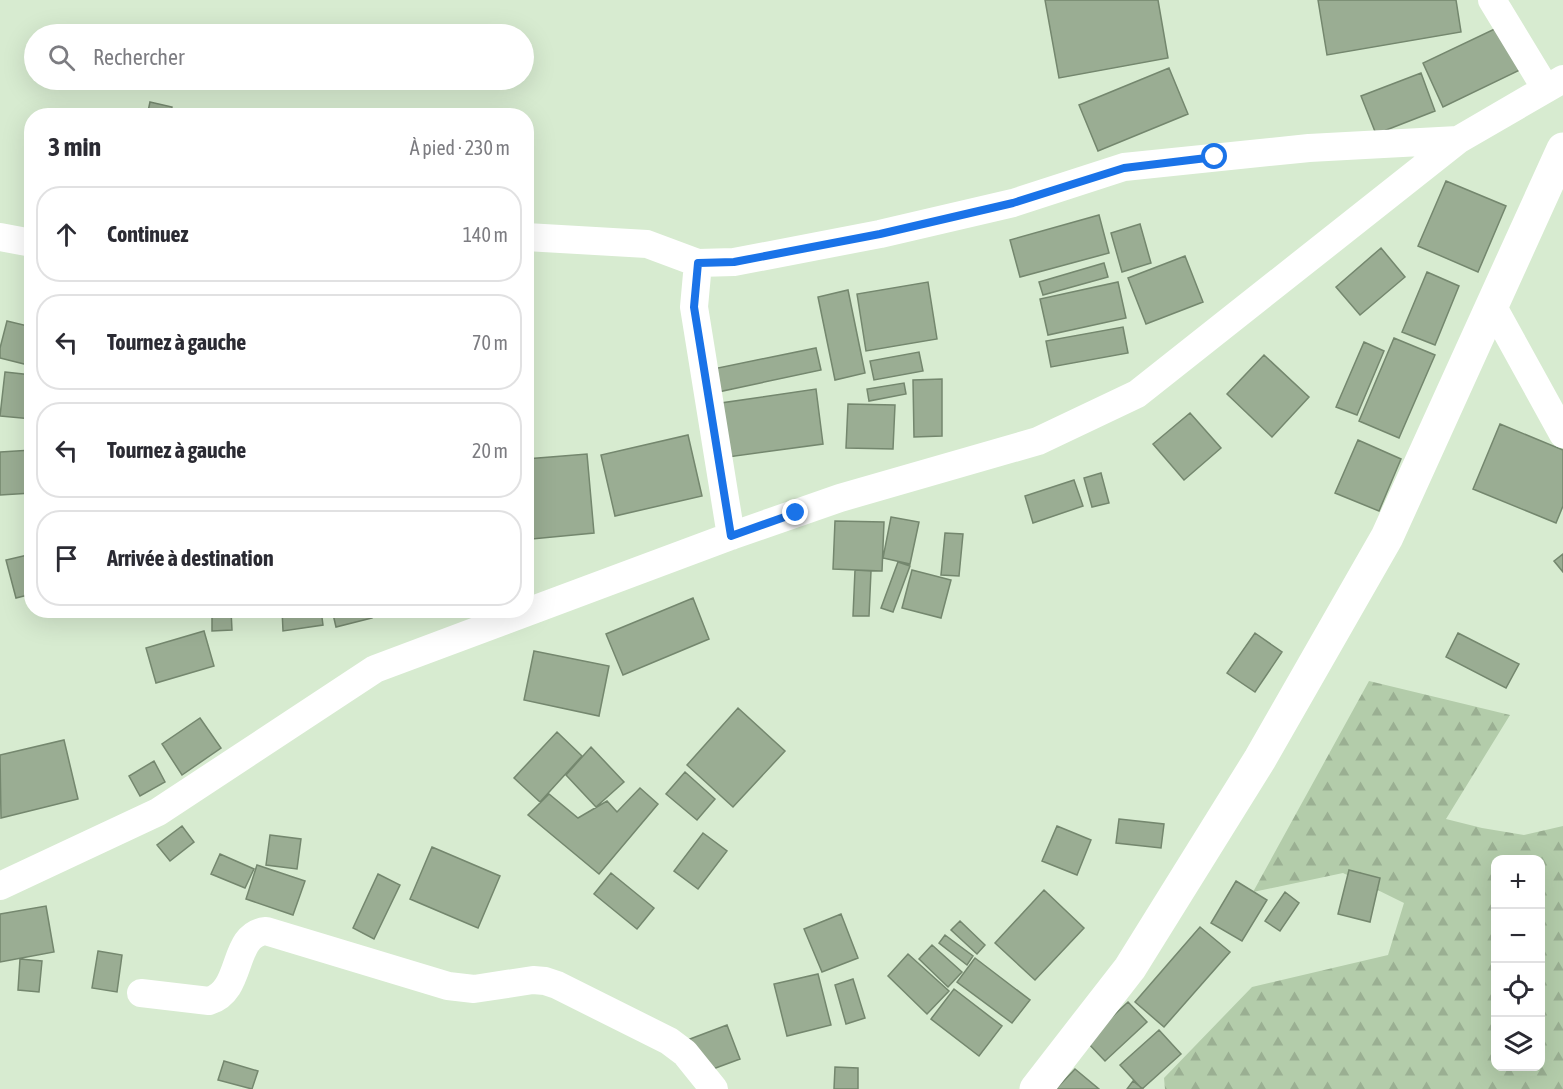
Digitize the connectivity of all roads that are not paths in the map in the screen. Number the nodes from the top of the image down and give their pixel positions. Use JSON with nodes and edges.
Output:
{"nodes":[{"id":1,"x":1492,"y":0,"type":"edge"},
{"id":2,"x":1555,"y":84,"type":"edge"},
{"id":3,"x":1458,"y":140,"type":"junction"},
{"id":4,"x":1563,"y":149,"type":"edge"},
{"id":5,"x":0,"y":237,"type":"edge"},
{"id":6,"x":534,"y":237,"type":"edge"},
{"id":7,"x":24,"y":242,"type":"edge"},
{"id":8,"x":698,"y":263,"type":"junction"},
{"id":9,"x":1493,"y":307,"type":"junction"},
{"id":10,"x":1563,"y":434,"type":"edge"},
{"id":11,"x":731,"y":536,"type":"junction"},
{"id":12,"x":534,"y":610,"type":"edge"},
{"id":13,"x":512,"y":618,"type":"edge"},
{"id":14,"x":0,"y":886,"type":"edge"},
{"id":15,"x":141,"y":993,"type":"dead end"},
{"id":16,"x":714,"y":1089,"type":"edge"},
{"id":17,"x":1036,"y":1089,"type":"edge"}],
"edges":[{"from":1,"to":2,"type":"street"},
{"from":2,"to":3,"type":"street"},
{"from":3,"to":8,"type":"street"},
{"from":3,"to":11,"type":"street"},
{"from":4,"to":9,"type":"street"},
{"from":5,"to":7,"type":"street"},
{"from":6,"to":8,"type":"street"},
{"from":8,"to":11,"type":"street"},
{"from":9,"to":10,"type":"street"},
{"from":9,"to":17,"type":"street"},
{"from":11,"to":12,"type":"street"},
{"from":13,"to":14,"type":"street"},
{"from":15,"to":16,"type":"street"}]}
